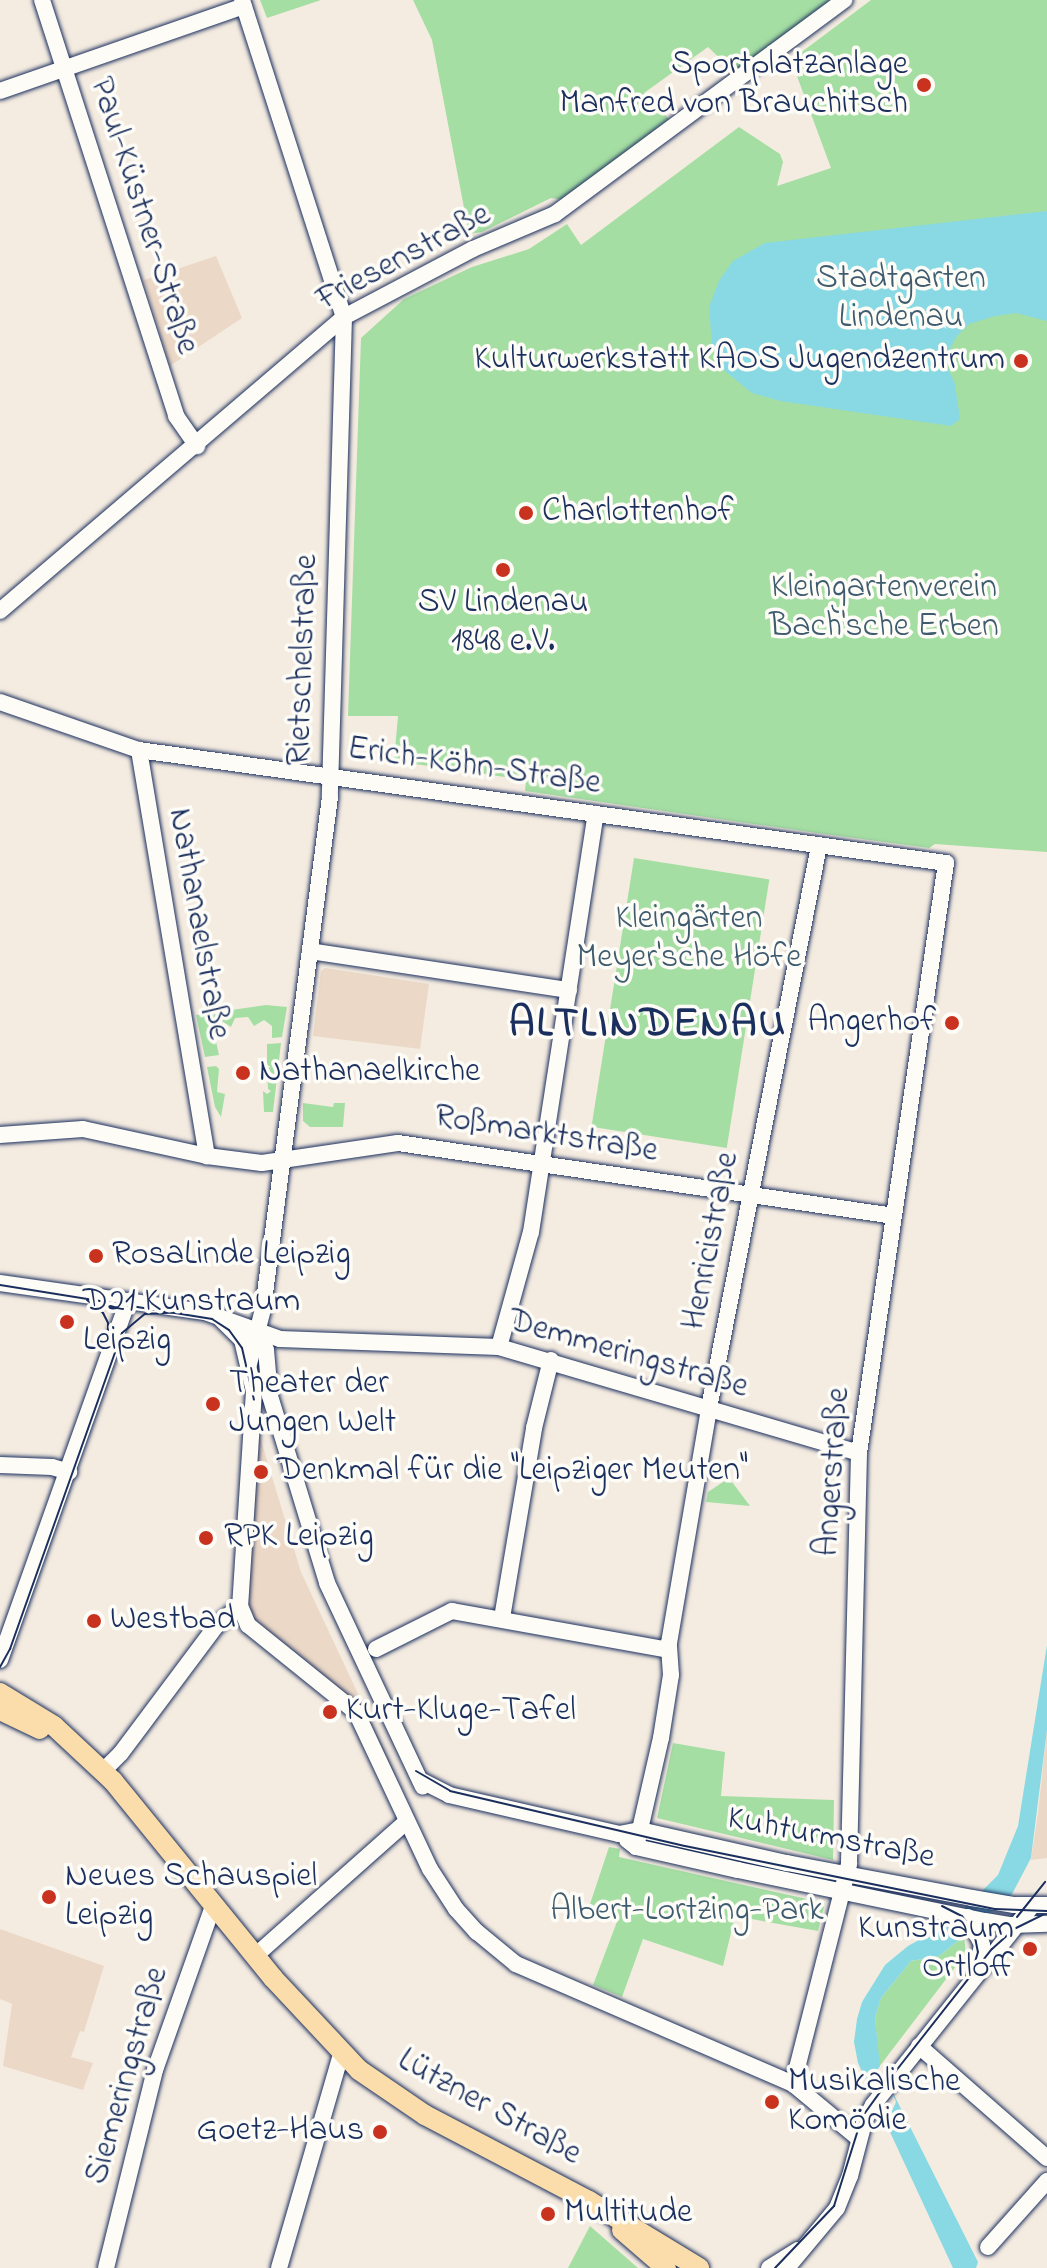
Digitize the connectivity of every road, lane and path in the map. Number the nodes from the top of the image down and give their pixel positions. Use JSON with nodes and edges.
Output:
{"nodes":[{"id":1,"x":42,"y":0,"type":"edge"},
{"id":2,"x":844,"y":0,"type":"edge"},
{"id":3,"x":243,"y":3,"type":"edge"},
{"id":4,"x":64,"y":68,"type":"junction"},
{"id":5,"x":0,"y":91,"type":"edge"},
{"id":6,"x":344,"y":317,"type":"junction"},
{"id":7,"x":197,"y":446,"type":"junction"},
{"id":8,"x":7,"y":598,"type":"edge"},
{"id":9,"x":0,"y":611,"type":"edge"},
{"id":10,"x":0,"y":702,"type":"edge"},
{"id":11,"x":139,"y":750,"type":"junction"},
{"id":12,"x":330,"y":778,"type":"junction"},
{"id":13,"x":596,"y":814,"type":"junction"},
{"id":14,"x":819,"y":846,"type":"junction"},
{"id":15,"x":946,"y":863,"type":"joint"},
{"id":16,"x":310,"y":951,"type":"junction"},
{"id":17,"x":569,"y":990,"type":"junction"},
{"id":18,"x":0,"y":1135,"type":"edge"},
{"id":19,"x":207,"y":1156,"type":"junction"},
{"id":20,"x":282,"y":1162,"type":"junction"},
{"id":21,"x":542,"y":1163,"type":"junction"},
{"id":22,"x":751,"y":1197,"type":"junction"},
{"id":23,"x":894,"y":1216,"type":"junction"},
{"id":24,"x":0,"y":1283,"type":"edge"},
{"id":25,"x":128,"y":1301,"type":"junction"},
{"id":26,"x":221,"y":1319,"type":"junction"},
{"id":27,"x":499,"y":1347,"type":"junction"},
{"id":28,"x":253,"y":1348,"type":"junction"},
{"id":29,"x":551,"y":1360,"type":"junction"},
{"id":30,"x":709,"y":1408,"type":"junction"},
{"id":31,"x":859,"y":1453,"type":"junction"},
{"id":32,"x":0,"y":1465,"type":"edge"},
{"id":33,"x":69,"y":1472,"type":"junction"},
{"id":34,"x":240,"y":1606,"type":"junction"},
{"id":35,"x":502,"y":1618,"type":"junction"},
{"id":36,"x":376,"y":1649,"type":"dead end"},
{"id":37,"x":668,"y":1650,"type":"junction"},
{"id":38,"x":0,"y":1660,"type":"edge"},
{"id":39,"x":0,"y":1693,"type":"edge"},
{"id":40,"x":0,"y":1710,"type":"edge"},
{"id":41,"x":74,"y":1745,"type":"junction"},
{"id":42,"x":103,"y":1771,"type":"junction"},
{"id":43,"x":407,"y":1821,"type":"junction"},
{"id":44,"x":640,"y":1830,"type":"junction"},
{"id":45,"x":619,"y":1834,"type":"junction"},
{"id":46,"x":636,"y":1847,"type":"junction"},
{"id":47,"x":847,"y":1875,"type":"junction"},
{"id":48,"x":843,"y":1893,"type":"junction"},
{"id":49,"x":214,"y":1903,"type":"junction"},
{"id":50,"x":1040,"y":1905,"type":"edge"},
{"id":51,"x":972,"y":1921,"type":"junction"},
{"id":52,"x":1047,"y":1924,"type":"edge"},
{"id":53,"x":1016,"y":1925,"type":"junction"},
{"id":54,"x":255,"y":1956,"type":"junction"},
{"id":55,"x":971,"y":1981,"type":"junction"},
{"id":56,"x":919,"y":2046,"type":"junction"},
{"id":57,"x":341,"y":2054,"type":"junction"},
{"id":58,"x":793,"y":2084,"type":"junction"},
{"id":59,"x":858,"y":2138,"type":"junction"},
{"id":60,"x":1047,"y":2158,"type":"edge"},
{"id":61,"x":1047,"y":2181,"type":"edge"},
{"id":62,"x":589,"y":2201,"type":"junction"},
{"id":63,"x":988,"y":2247,"type":"dead end"},
{"id":64,"x":799,"y":2250,"type":"junction"},
{"id":65,"x":106,"y":2268,"type":"edge"},
{"id":66,"x":279,"y":2268,"type":"edge"},
{"id":67,"x":666,"y":2268,"type":"edge"},
{"id":68,"x":699,"y":2268,"type":"edge"},
{"id":69,"x":769,"y":2268,"type":"edge"},
{"id":70,"x":787,"y":2268,"type":"edge"}],
"edges":[{"from":1,"to":4,"type":"street","name":"Paul-Küstner-Straße"},
{"from":2,"to":6,"type":"street","name":"Friesenstraße"},
{"from":3,"to":4,"type":"street"},
{"from":3,"to":6,"type":"street","name":"Rietschelstraße"},
{"from":4,"to":5,"type":"street"},
{"from":4,"to":7,"type":"street","name":"Paul-Küstner-Straße"},
{"from":6,"to":7,"type":"street","name":"Friesenstraße"},
{"from":6,"to":12,"type":"street","name":"Rietschelstraße"},
{"from":7,"to":8,"type":"street","name":"Friesenstraße"},
{"from":8,"to":9,"type":"street","name":"Friesenstraße"},
{"from":10,"to":11,"type":"street","name":"Erich-Köhn-Straße"},
{"from":11,"to":12,"type":"street","name":"Erich-Köhn-Straße"},
{"from":11,"to":19,"type":"street","name":"Nathanaelstraße"},
{"from":12,"to":13,"type":"street","name":"Erich-Köhn-Straße"},
{"from":12,"to":16,"type":"street","name":"Rietschelstraße"},
{"from":13,"to":14,"type":"street","name":"Erich-Köhn-Straße"},
{"from":13,"to":17,"type":"street"},
{"from":14,"to":15,"type":"street","name":"Erich-Köhn-Straße"},
{"from":14,"to":22,"type":"street","name":"Henricistraße"},
{"from":15,"to":23,"type":"street","name":"Angerstraße"},
{"from":16,"to":17,"type":"street"},
{"from":16,"to":20,"type":"street","name":"Rietschelstraße"},
{"from":17,"to":21,"type":"street"},
{"from":18,"to":19,"type":"street","name":"Roßmarktstraße"},
{"from":19,"to":20,"type":"street","name":"Roßmarktstraße"},
{"from":20,"to":21,"type":"street","name":"Roßmarktstraße"},
{"from":20,"to":28,"type":"street","name":"Rietschelstraße"},
{"from":21,"to":22,"type":"street","name":"Roßmarktstraße"},
{"from":21,"to":27,"type":"street"},
{"from":22,"to":23,"type":"street","name":"Roßmarktstraße"},
{"from":22,"to":30,"type":"street","name":"Henricistraße"},
{"from":23,"to":31,"type":"street","name":"Angerstraße"},
{"from":24,"to":25,"type":"street","name":"Demmeringstraße"},
{"from":25,"to":26,"type":"street","name":"Demmeringstraße"},
{"from":25,"to":33,"type":"street"},
{"from":26,"to":28,"type":"street","name":"Demmeringstraße"},
{"from":26,"to":28,"type":"street"},
{"from":27,"to":28,"type":"street","name":"Demmeringstraße"},
{"from":27,"to":29,"type":"street","name":"Demmeringstraße"},
{"from":28,"to":34,"type":"street"},
{"from":28,"to":45,"type":"street","name":"Kuhturmstraße"},
{"from":29,"to":30,"type":"street","name":"Demmeringstraße"},
{"from":29,"to":35,"type":"street"},
{"from":30,"to":31,"type":"street","name":"Demmeringstraße"},
{"from":30,"to":37,"type":"street","name":"Henricistraße"},
{"from":31,"to":47,"type":"street","name":"Angerstraße"},
{"from":32,"to":33,"type":"street"},
{"from":33,"to":38,"type":"street"},
{"from":34,"to":42,"type":"street"},
{"from":34,"to":43,"type":"street"},
{"from":35,"to":36,"type":"street"},
{"from":35,"to":37,"type":"street"},
{"from":37,"to":44,"type":"street","name":"Henricistraße"},
{"from":39,"to":41,"type":"main road","name":"Lützner Straße"},
{"from":40,"to":41,"type":"main road","name":"Lützner Straße"},
{"from":41,"to":42,"type":"main road","name":"Lützner Straße"},
{"from":42,"to":49,"type":"main road","name":"Lützner Straße"},
{"from":43,"to":54,"type":"street"},
{"from":43,"to":58,"type":"street"},
{"from":44,"to":45,"type":"street","name":"Kuhturmstraße"},
{"from":44,"to":46,"type":"street","name":"Henricistraße"},
{"from":44,"to":47,"type":"street","name":"Kuhturmstraße"},
{"from":45,"to":46,"type":"street","name":"Kuhturmstraße"},
{"from":46,"to":48,"type":"street","name":"Kuhturmstraße"},
{"from":47,"to":48,"type":"street","name":"Angerstraße"},
{"from":47,"to":50,"type":"street","name":"Kuhturmstraße"},
{"from":48,"to":51,"type":"street","name":"Kuhturmstraße"},
{"from":48,"to":58,"type":"street","name":"Angerstraße"},
{"from":49,"to":54,"type":"main road","name":"Lützner Straße"},
{"from":49,"to":65,"type":"street","name":"Siemeringstraße"},
{"from":50,"to":53,"type":"street"},
{"from":51,"to":53,"type":"street","name":"Kuhturmstraße"},
{"from":51,"to":55,"type":"street"},
{"from":52,"to":53,"type":"street","name":"Kuhturmstraße"},
{"from":53,"to":55,"type":"street"},
{"from":54,"to":57,"type":"main road","name":"Lützner Straße"},
{"from":55,"to":56,"type":"street"},
{"from":56,"to":59,"type":"street"},
{"from":56,"to":60,"type":"street"},
{"from":57,"to":62,"type":"main road","name":"Lützner Straße"},
{"from":57,"to":66,"type":"street"},
{"from":58,"to":59,"type":"street"},
{"from":59,"to":64,"type":"street"},
{"from":61,"to":63,"type":"street"},
{"from":62,"to":67,"type":"main road","name":"Lützner Straße"},
{"from":62,"to":68,"type":"main road","name":"Lützner Straße"},
{"from":64,"to":69,"type":"street"},
{"from":64,"to":70,"type":"street"}]}
